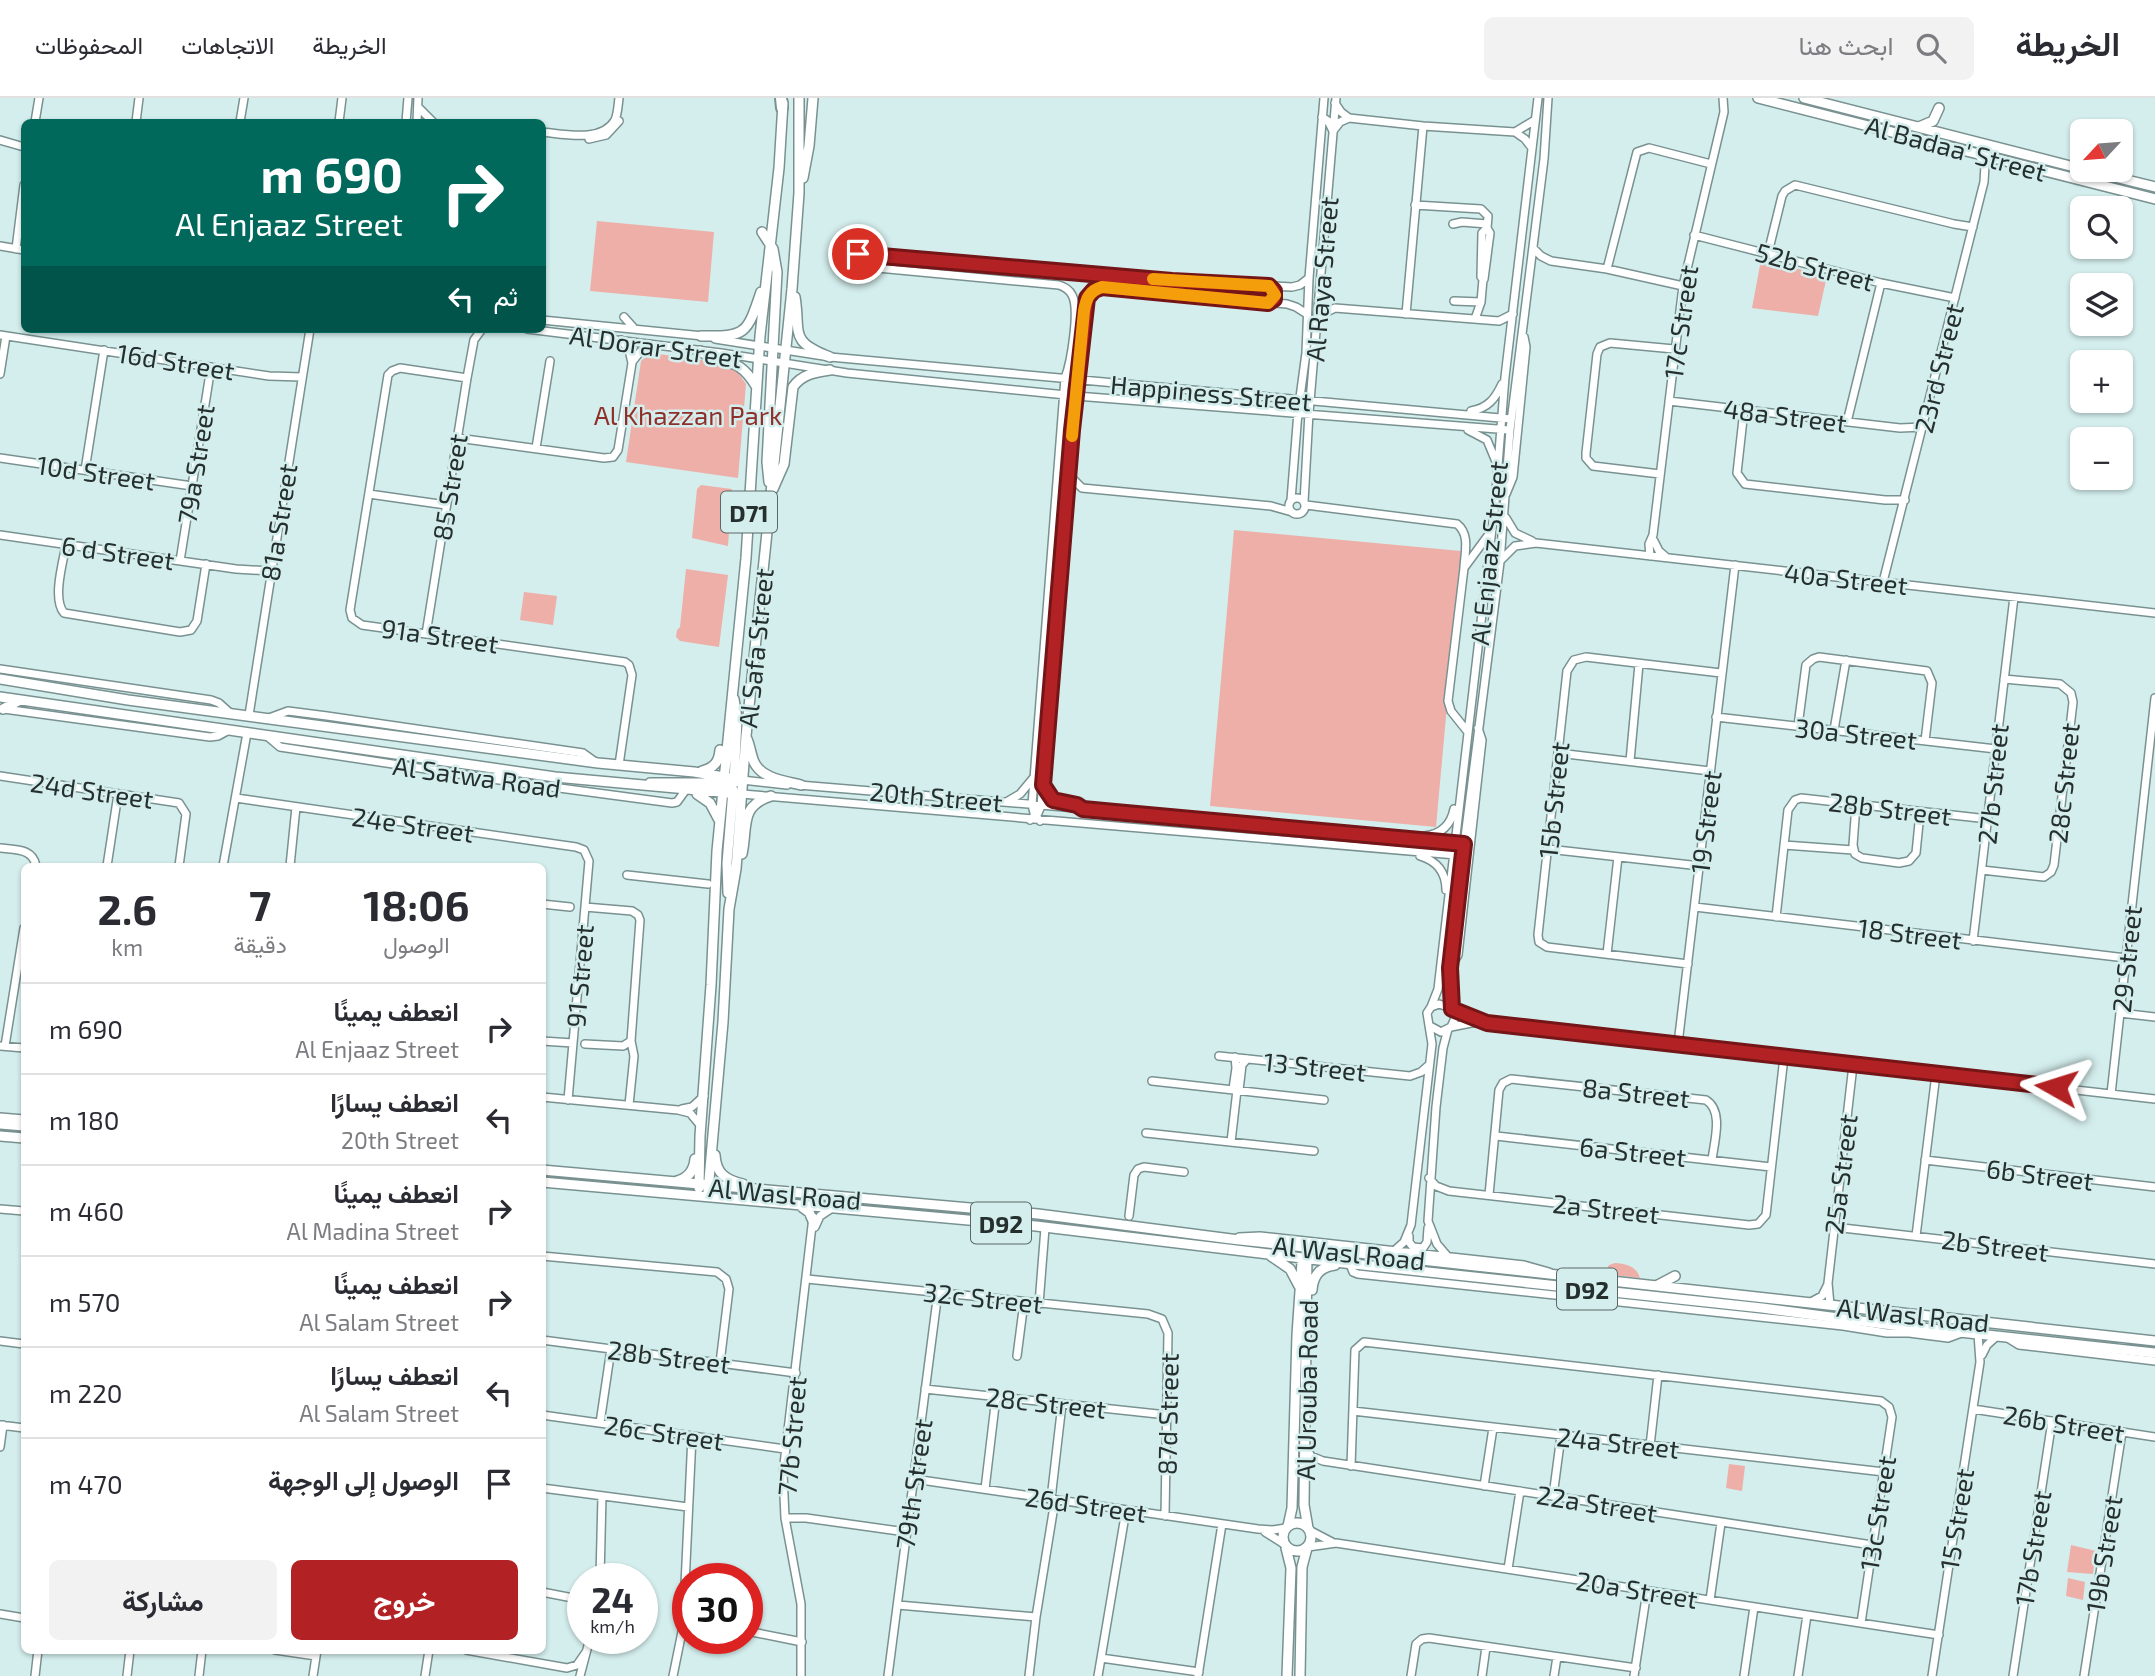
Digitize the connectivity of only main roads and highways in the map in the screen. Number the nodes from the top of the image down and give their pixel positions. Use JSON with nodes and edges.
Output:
{"nodes":[{"id":1,"x":799,"y":98,"type":"edge"},
{"id":2,"x":813,"y":98,"type":"edge"},
{"id":3,"x":1758,"y":98,"type":"edge"},
{"id":4,"x":1804,"y":98,"type":"edge"},
{"id":5,"x":782,"y":101,"type":"edge"},
{"id":6,"x":1940,"y":103,"type":"edge"},
{"id":7,"x":1918,"y":127,"type":"junction"},
{"id":8,"x":1879,"y":129,"type":"junction"},
{"id":9,"x":1936,"y":132,"type":"junction"},
{"id":10,"x":2070,"y":166,"type":"edge"},
{"id":11,"x":2133,"y":181,"type":"edge"},
{"id":12,"x":2155,"y":187,"type":"edge"},
{"id":13,"x":799,"y":193,"type":"junction"},
{"id":14,"x":2155,"y":199,"type":"edge"},
{"id":15,"x":762,"y":232,"type":"dead end"},
{"id":16,"x":770,"y":242,"type":"junction"},
{"id":17,"x":770,"y":253,"type":"junction"},
{"id":18,"x":792,"y":289,"type":"junction"},
{"id":19,"x":701,"y":336,"type":"road end"},
{"id":20,"x":773,"y":337,"type":"junction"},
{"id":21,"x":786,"y":338,"type":"junction"},
{"id":22,"x":700,"y":351,"type":"road end"},
{"id":23,"x":830,"y":357,"type":"road end"},
{"id":24,"x":759,"y":365,"type":"junction"},
{"id":25,"x":773,"y":367,"type":"junction"},
{"id":26,"x":830,"y":370,"type":"road end"},
{"id":27,"x":756,"y":386,"type":"junction"},
{"id":28,"x":771,"y":494,"type":"junction"},
{"id":29,"x":0,"y":679,"type":"edge"},
{"id":30,"x":732,"y":694,"type":"junction"},
{"id":31,"x":0,"y":697,"type":"edge"},
{"id":32,"x":128,"y":699,"type":"junction"},
{"id":33,"x":20,"y":700,"type":"junction"},
{"id":34,"x":1,"y":708,"type":"edge"},
{"id":35,"x":90,"y":710,"type":"junction"},
{"id":36,"x":402,"y":736,"type":"junction"},
{"id":37,"x":746,"y":736,"type":"junction"},
{"id":38,"x":373,"y":749,"type":"junction"},
{"id":39,"x":512,"y":771,"type":"junction"},
{"id":40,"x":694,"y":772,"type":"junction"},
{"id":41,"x":492,"y":779,"type":"road end"},
{"id":42,"x":729,"y":784,"type":"junction"},
{"id":43,"x":801,"y":785,"type":"road end"},
{"id":44,"x":642,"y":786,"type":"junction"},
{"id":45,"x":685,"y":791,"type":"junction"},
{"id":46,"x":771,"y":796,"type":"road end"},
{"id":47,"x":720,"y":823,"type":"junction"},
{"id":48,"x":736,"y":869,"type":"junction"},
{"id":49,"x":729,"y":909,"type":"junction"},
{"id":50,"x":0,"y":1124,"type":"edge"},
{"id":51,"x":21,"y":1126,"type":"edge"},
{"id":52,"x":712,"y":1133,"type":"junction"},
{"id":53,"x":0,"y":1136,"type":"edge"},
{"id":54,"x":700,"y":1136,"type":"junction"},
{"id":55,"x":21,"y":1138,"type":"edge"},
{"id":56,"x":546,"y":1170,"type":"edge"},
{"id":57,"x":546,"y":1182,"type":"edge"},
{"id":58,"x":669,"y":1182,"type":"junction"},
{"id":59,"x":703,"y":1190,"type":"junction"},
{"id":60,"x":765,"y":1190,"type":"junction"},
{"id":61,"x":797,"y":1205,"type":"junction"},
{"id":62,"x":1025,"y":1213,"type":"junction"},
{"id":63,"x":903,"y":1215,"type":"junction"},
{"id":64,"x":813,"y":1221,"type":"road end"},
{"id":65,"x":1045,"y":1228,"type":"junction"},
{"id":66,"x":1169,"y":1232,"type":"junction"},
{"id":67,"x":1305,"y":1253,"type":"junction"},
{"id":68,"x":1267,"y":1254,"type":"junction"},
{"id":69,"x":1347,"y":1264,"type":"junction"},
{"id":70,"x":1675,"y":1276,"type":"dead end"},
{"id":71,"x":1658,"y":1285,"type":"junction"},
{"id":72,"x":1300,"y":1288,"type":"junction"},
{"id":73,"x":1830,"y":1305,"type":"junction"},
{"id":74,"x":1762,"y":1308,"type":"junction"},
{"id":75,"x":1307,"y":1319,"type":"junction"},
{"id":76,"x":2040,"y":1330,"type":"junction"},
{"id":77,"x":1978,"y":1334,"type":"junction"},
{"id":78,"x":2155,"y":1341,"type":"edge"},
{"id":79,"x":2155,"y":1353,"type":"edge"},
{"id":80,"x":1287,"y":1527,"type":"junction"},
{"id":81,"x":1308,"y":1529,"type":"junction"},
{"id":82,"x":1285,"y":1546,"type":"junction"},
{"id":83,"x":1308,"y":1547,"type":"junction"},
{"id":84,"x":1287,"y":1676,"type":"edge"},
{"id":85,"x":1300,"y":1676,"type":"edge"}],
"edges":[{"from":1,"to":13,"type":"main road","name":"Al Safa Street","number":"D71"},
{"from":2,"to":13,"type":"main road"},
{"from":3,"to":8,"type":"main road","name":"Al Badaa' Street"},
{"from":4,"to":7,"type":"main road","name":"Al Badaa' Street"},
{"from":5,"to":16,"type":"main road","name":"Al Safa Street","number":"D71"},
{"from":6,"to":7,"type":"main road"},
{"from":6,"to":9,"type":"main road"},
{"from":7,"to":9,"type":"main road","name":"Al Badaa' Street"},
{"from":8,"to":9,"type":"main road"},
{"from":8,"to":14,"type":"main road","name":"Al Badaa' Street"},
{"from":9,"to":10,"type":"main road","name":"Al Badaa' Street"},
{"from":11,"to":12,"type":"main road","name":"Al Badaa' Street"},
{"from":13,"to":18,"type":"main road","name":"Al Safa Street","number":"D71"},
{"from":15,"to":16,"type":"main road"},
{"from":16,"to":17,"type":"main road","name":"Al Safa Street","number":"D71"},
{"from":16,"to":20,"type":"main road"},
{"from":17,"to":19,"type":"main road"},
{"from":17,"to":24,"type":"main road","name":"Al Safa Street","number":"D71"},
{"from":18,"to":21,"type":"main road","name":"Al Safa Street","number":"D71"},
{"from":18,"to":23,"type":"main road"},
{"from":20,"to":21,"type":"main road"},
{"from":20,"to":25,"type":"main road"},
{"from":21,"to":28,"type":"main road","name":"Al Safa Street","number":"D71"},
{"from":22,"to":27,"type":"main road"},
{"from":24,"to":25,"type":"main road"},
{"from":24,"to":27,"type":"main road","name":"Al Safa Street","number":"D71"},
{"from":25,"to":28,"type":"main road"},
{"from":26,"to":28,"type":"main road"},
{"from":27,"to":30,"type":"main road","name":"Al Safa Street","number":"D71"},
{"from":28,"to":37,"type":"main road","name":"Al Safa Street","number":"D71"},
{"from":29,"to":32,"type":"main road","name":"Al Satwa Road"},
{"from":30,"to":40,"type":"main road"},
{"from":30,"to":42,"type":"main road","name":"Al Safa Street","number":"D71"},
{"from":31,"to":33,"type":"main road","name":"Al Satwa Road"},
{"from":32,"to":35,"type":"main road"},
{"from":32,"to":36,"type":"main road","name":"Al Satwa Road"},
{"from":33,"to":34,"type":"main road"},
{"from":33,"to":35,"type":"main road","name":"Al Satwa Road"},
{"from":35,"to":38,"type":"main road","name":"Al Satwa Road"},
{"from":36,"to":38,"type":"main road"},
{"from":36,"to":40,"type":"main road","name":"Al Satwa Road"},
{"from":37,"to":42,"type":"main road","name":"Al Safa Street","number":"D71"},
{"from":37,"to":43,"type":"main road"},
{"from":38,"to":39,"type":"main road","name":"Al Satwa Road"},
{"from":39,"to":41,"type":"main road"},
{"from":39,"to":44,"type":"main road","name":"Al Satwa Road"},
{"from":40,"to":42,"type":"main road","name":"Al Satwa Road"},
{"from":42,"to":44,"type":"main road"},
{"from":42,"to":45,"type":"main road","name":"Al Satwa Road"},
{"from":42,"to":47,"type":"main road","name":"Al Safa Street","number":"D71"},
{"from":42,"to":48,"type":"main road","name":"Al Safa Street","number":"D71"},
{"from":42,"to":49,"type":"main road"},
{"from":44,"to":45,"type":"main road","name":"Al Satwa Road"},
{"from":45,"to":47,"type":"main road"},
{"from":46,"to":48,"type":"main road"},
{"from":47,"to":54,"type":"main road","name":"Al Safa Street","number":"D71"},
{"from":48,"to":49,"type":"main road","name":"Al Safa Street","number":"D71"},
{"from":49,"to":52,"type":"main road","name":"Al Safa Street","number":"D71"},
{"from":50,"to":51,"type":"main road"},
{"from":52,"to":59,"type":"main road","name":"Al Safa Street","number":"D71"},
{"from":52,"to":60,"type":"main road"},
{"from":53,"to":55,"type":"main road"},
{"from":54,"to":58,"type":"main road"},
{"from":54,"to":59,"type":"main road","name":"Al Safa Street","number":"D71"},
{"from":56,"to":58,"type":"main road","name":"Al Wasl Road","number":"D92"},
{"from":57,"to":59,"type":"main road","name":"Al Wasl Road","number":"D92"},
{"from":58,"to":59,"type":"main road","name":"Al Wasl Road","number":"D92"},
{"from":59,"to":60,"type":"main road","name":"Al Wasl Road","number":"D92"},
{"from":59,"to":61,"type":"main road","name":"Al Wasl Road","number":"D92"},
{"from":60,"to":62,"type":"main road","name":"Al Wasl Road","number":"D92"},
{"from":61,"to":63,"type":"main road","name":"Al Wasl Road","number":"D92"},
{"from":61,"to":64,"type":"main road"},
{"from":62,"to":63,"type":"main road"},
{"from":62,"to":66,"type":"main road","name":"Al Wasl Road","number":"D92"},
{"from":63,"to":65,"type":"main road","name":"Al Wasl Road","number":"D92"},
{"from":65,"to":66,"type":"main road"},
{"from":65,"to":68,"type":"main road","name":"Al Wasl Road","number":"D92"},
{"from":66,"to":67,"type":"main road","name":"Al Wasl Road","number":"D92"},
{"from":67,"to":68,"type":"main road","name":"Al Wasl Road","number":"D92"},
{"from":67,"to":69,"type":"main road","name":"Al Wasl Road","number":"D92"},
{"from":67,"to":71,"type":"main road","name":"Al Wasl Road","number":"D92"},
{"from":67,"to":72,"type":"main road","name":"Al Urouba Road"},
{"from":67,"to":75,"type":"main road","name":"Al Urouba Road"},
{"from":68,"to":72,"type":"main road"},
{"from":69,"to":74,"type":"main road","name":"Al Wasl Road","number":"D92"},
{"from":69,"to":75,"type":"main road"},
{"from":70,"to":71,"type":"main road"},
{"from":71,"to":73,"type":"main road","name":"Al Wasl Road","number":"D92"},
{"from":72,"to":80,"type":"main road","name":"Al Urouba Road"},
{"from":73,"to":74,"type":"main road"},
{"from":73,"to":76,"type":"main road","name":"Al Wasl Road","number":"D92"},
{"from":74,"to":77,"type":"main road","name":"Al Wasl Road","number":"D92"},
{"from":75,"to":81,"type":"main road","name":"Al Urouba Road"},
{"from":76,"to":77,"type":"main road"},
{"from":76,"to":78,"type":"main road","name":"Al Wasl Road","number":"D92"},
{"from":77,"to":79,"type":"main road","name":"Al Wasl Road","number":"D92"},
{"from":80,"to":81,"type":"main road"},
{"from":80,"to":82,"type":"main road"},
{"from":81,"to":83,"type":"main road"},
{"from":82,"to":83,"type":"main road"},
{"from":82,"to":84,"type":"main road"},
{"from":83,"to":85,"type":"main road"}]}
